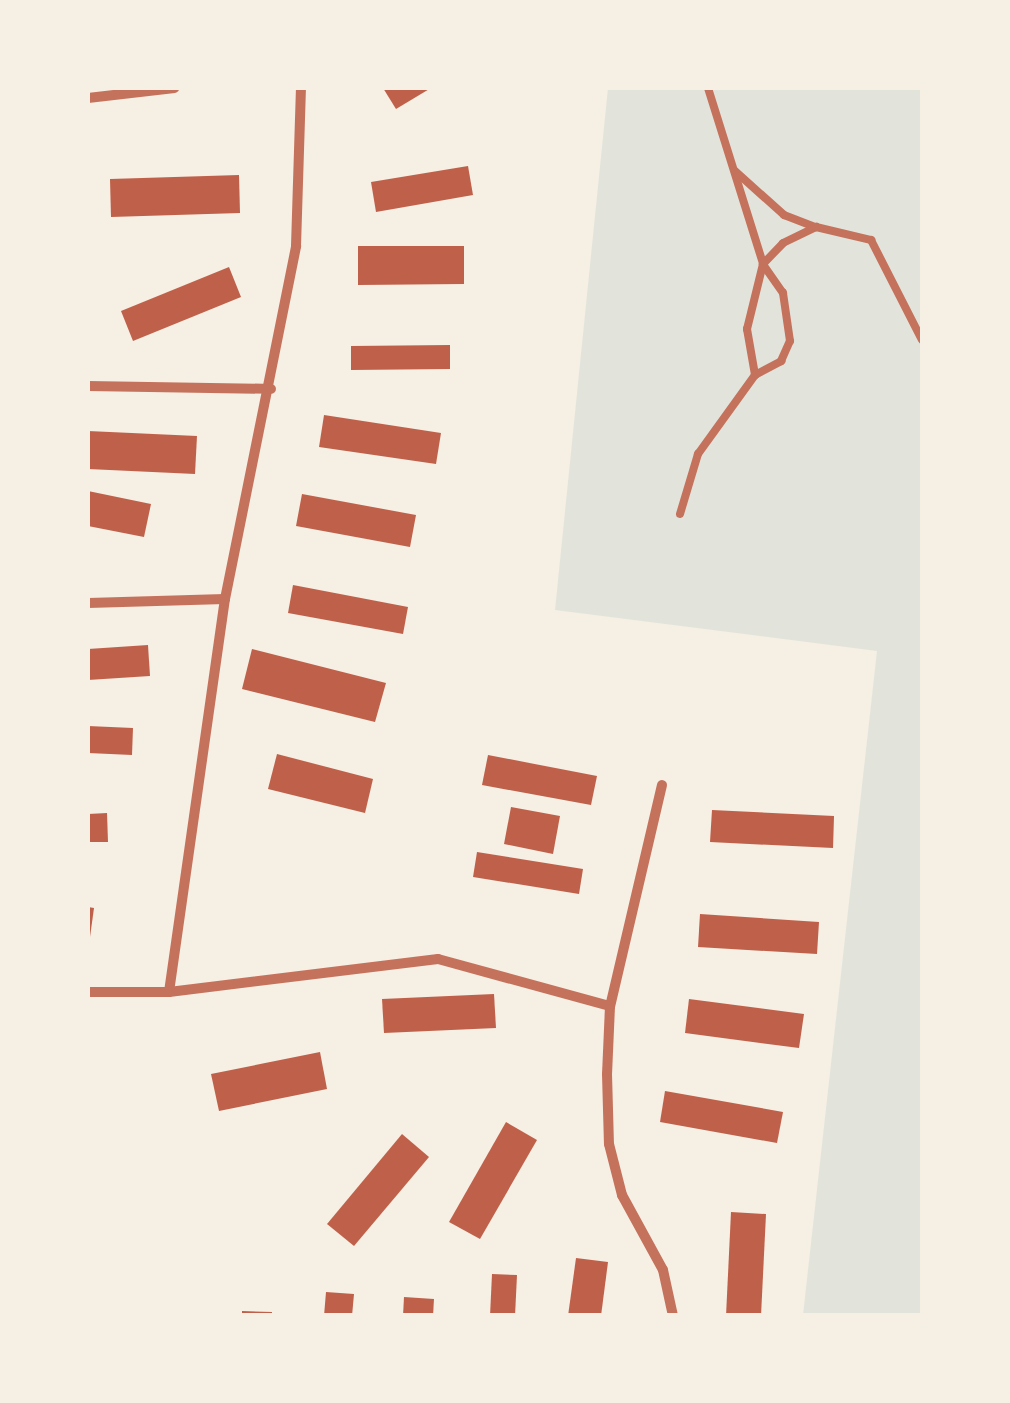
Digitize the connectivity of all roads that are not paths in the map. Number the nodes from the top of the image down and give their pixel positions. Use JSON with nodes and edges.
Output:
{"nodes":[{"id":1,"x":174,"y":88,"type":"edge"},
{"id":2,"x":301,"y":88,"type":"edge"},
{"id":3,"x":708,"y":88,"type":"edge"},
{"id":4,"x":88,"y":98,"type":"edge"},
{"id":5,"x":734,"y":170,"type":"junction"},
{"id":6,"x":816,"y":227,"type":"junction"},
{"id":7,"x":763,"y":264,"type":"junction"},
{"id":8,"x":922,"y":340,"type":"edge"},
{"id":9,"x":755,"y":376,"type":"junction"},
{"id":10,"x":88,"y":386,"type":"edge"},
{"id":11,"x":270,"y":389,"type":"junction"},
{"id":12,"x":680,"y":514,"type":"dead end"},
{"id":13,"x":224,"y":598,"type":"junction"},
{"id":14,"x":88,"y":603,"type":"edge"},
{"id":15,"x":662,"y":785,"type":"dead end"},
{"id":16,"x":88,"y":992,"type":"edge"},
{"id":17,"x":170,"y":992,"type":"junction"},
{"id":18,"x":610,"y":1006,"type":"junction"},
{"id":19,"x":673,"y":1316,"type":"edge"}],
"edges":[{"from":1,"to":4,"type":"street"},
{"from":2,"to":11,"type":"street"},
{"from":3,"to":5,"type":"lane"},
{"from":5,"to":6,"type":"lane"},
{"from":5,"to":7,"type":"lane"},
{"from":6,"to":7,"type":"lane"},
{"from":6,"to":8,"type":"lane"},
{"from":7,"to":9,"type":"lane"},
{"from":7,"to":9,"type":"lane"},
{"from":9,"to":12,"type":"lane"},
{"from":10,"to":11,"type":"street"},
{"from":11,"to":13,"type":"street"},
{"from":13,"to":14,"type":"street"},
{"from":13,"to":17,"type":"street"},
{"from":15,"to":18,"type":"street"},
{"from":16,"to":17,"type":"street"},
{"from":17,"to":18,"type":"street"},
{"from":18,"to":19,"type":"street"}]}
